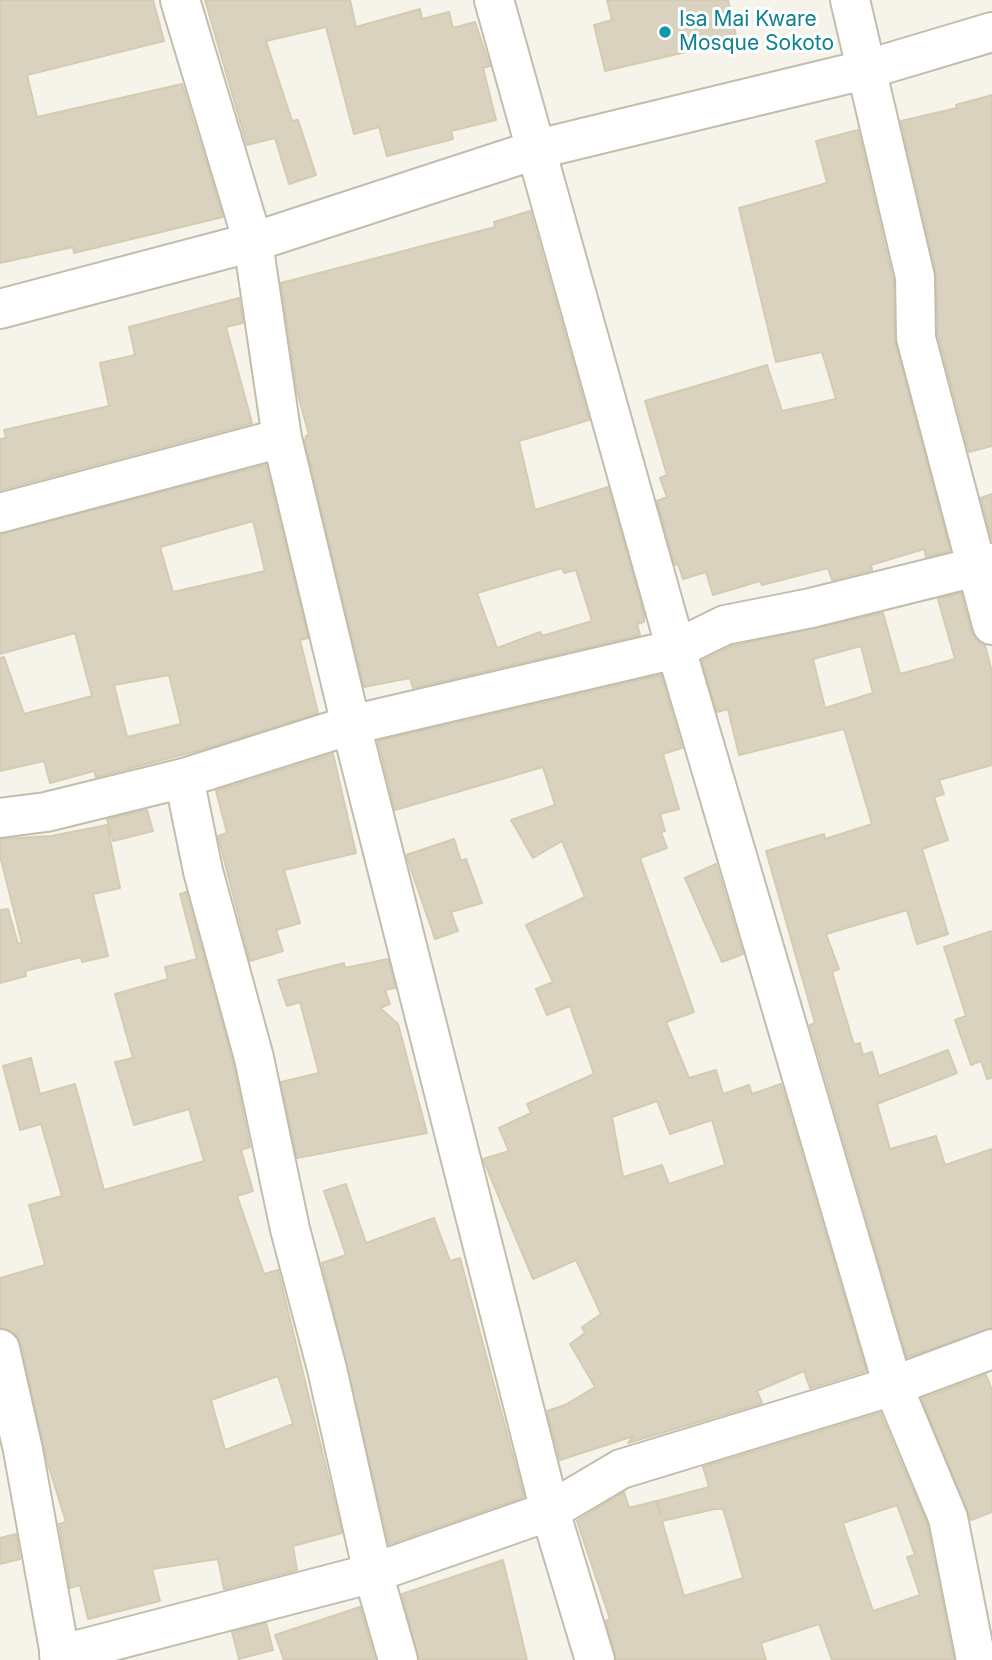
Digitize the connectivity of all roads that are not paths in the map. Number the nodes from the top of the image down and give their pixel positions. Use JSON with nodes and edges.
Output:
{"nodes":[{"id":1,"x":180,"y":0,"type":"edge"},
{"id":2,"x":494,"y":0,"type":"edge"},
{"id":3,"x":850,"y":0,"type":"edge"},
{"id":4,"x":992,"y":32,"type":"edge"},
{"id":5,"x":868,"y":69,"type":"junction"},
{"id":6,"x":538,"y":149,"type":"junction"},
{"id":7,"x":253,"y":242,"type":"junction"},
{"id":8,"x":0,"y":309,"type":"edge"},
{"id":9,"x":282,"y":438,"type":"junction"},
{"id":10,"x":0,"y":513,"type":"edge"},
{"id":11,"x":985,"y":565,"type":"edge"},
{"id":12,"x":992,"y":625,"type":"edge"},
{"id":13,"x":676,"y":649,"type":"junction"},
{"id":14,"x":351,"y":726,"type":"junction"},
{"id":15,"x":184,"y":778,"type":"junction"},
{"id":16,"x":0,"y":818,"type":"edge"},
{"id":17,"x":0,"y":1349,"type":"edge"},
{"id":18,"x":992,"y":1349,"type":"edge"},
{"id":19,"x":893,"y":1386,"type":"junction"},
{"id":20,"x":550,"y":1511,"type":"junction"},
{"id":21,"x":373,"y":1573,"type":"junction"},
{"id":22,"x":60,"y":1657,"type":"edge"},
{"id":23,"x":398,"y":1660,"type":"edge"},
{"id":24,"x":595,"y":1660,"type":"edge"},
{"id":25,"x":976,"y":1660,"type":"edge"}],
"edges":[{"from":1,"to":7,"type":"street"},
{"from":2,"to":6,"type":"street"},
{"from":3,"to":5,"type":"street"},
{"from":4,"to":5,"type":"street"},
{"from":5,"to":6,"type":"street"},
{"from":5,"to":11,"type":"street"},
{"from":6,"to":7,"type":"street"},
{"from":6,"to":13,"type":"street"},
{"from":7,"to":8,"type":"street"},
{"from":7,"to":9,"type":"street"},
{"from":9,"to":10,"type":"street"},
{"from":9,"to":14,"type":"street"},
{"from":11,"to":12,"type":"street"},
{"from":11,"to":13,"type":"street"},
{"from":13,"to":14,"type":"street"},
{"from":13,"to":19,"type":"street"},
{"from":14,"to":15,"type":"street"},
{"from":14,"to":20,"type":"street"},
{"from":15,"to":16,"type":"street"},
{"from":15,"to":21,"type":"street"},
{"from":17,"to":22,"type":"street"},
{"from":18,"to":19,"type":"street"},
{"from":19,"to":20,"type":"street"},
{"from":19,"to":25,"type":"street"},
{"from":20,"to":21,"type":"street"},
{"from":20,"to":24,"type":"street"},
{"from":21,"to":22,"type":"street"},
{"from":21,"to":23,"type":"street"}]}
